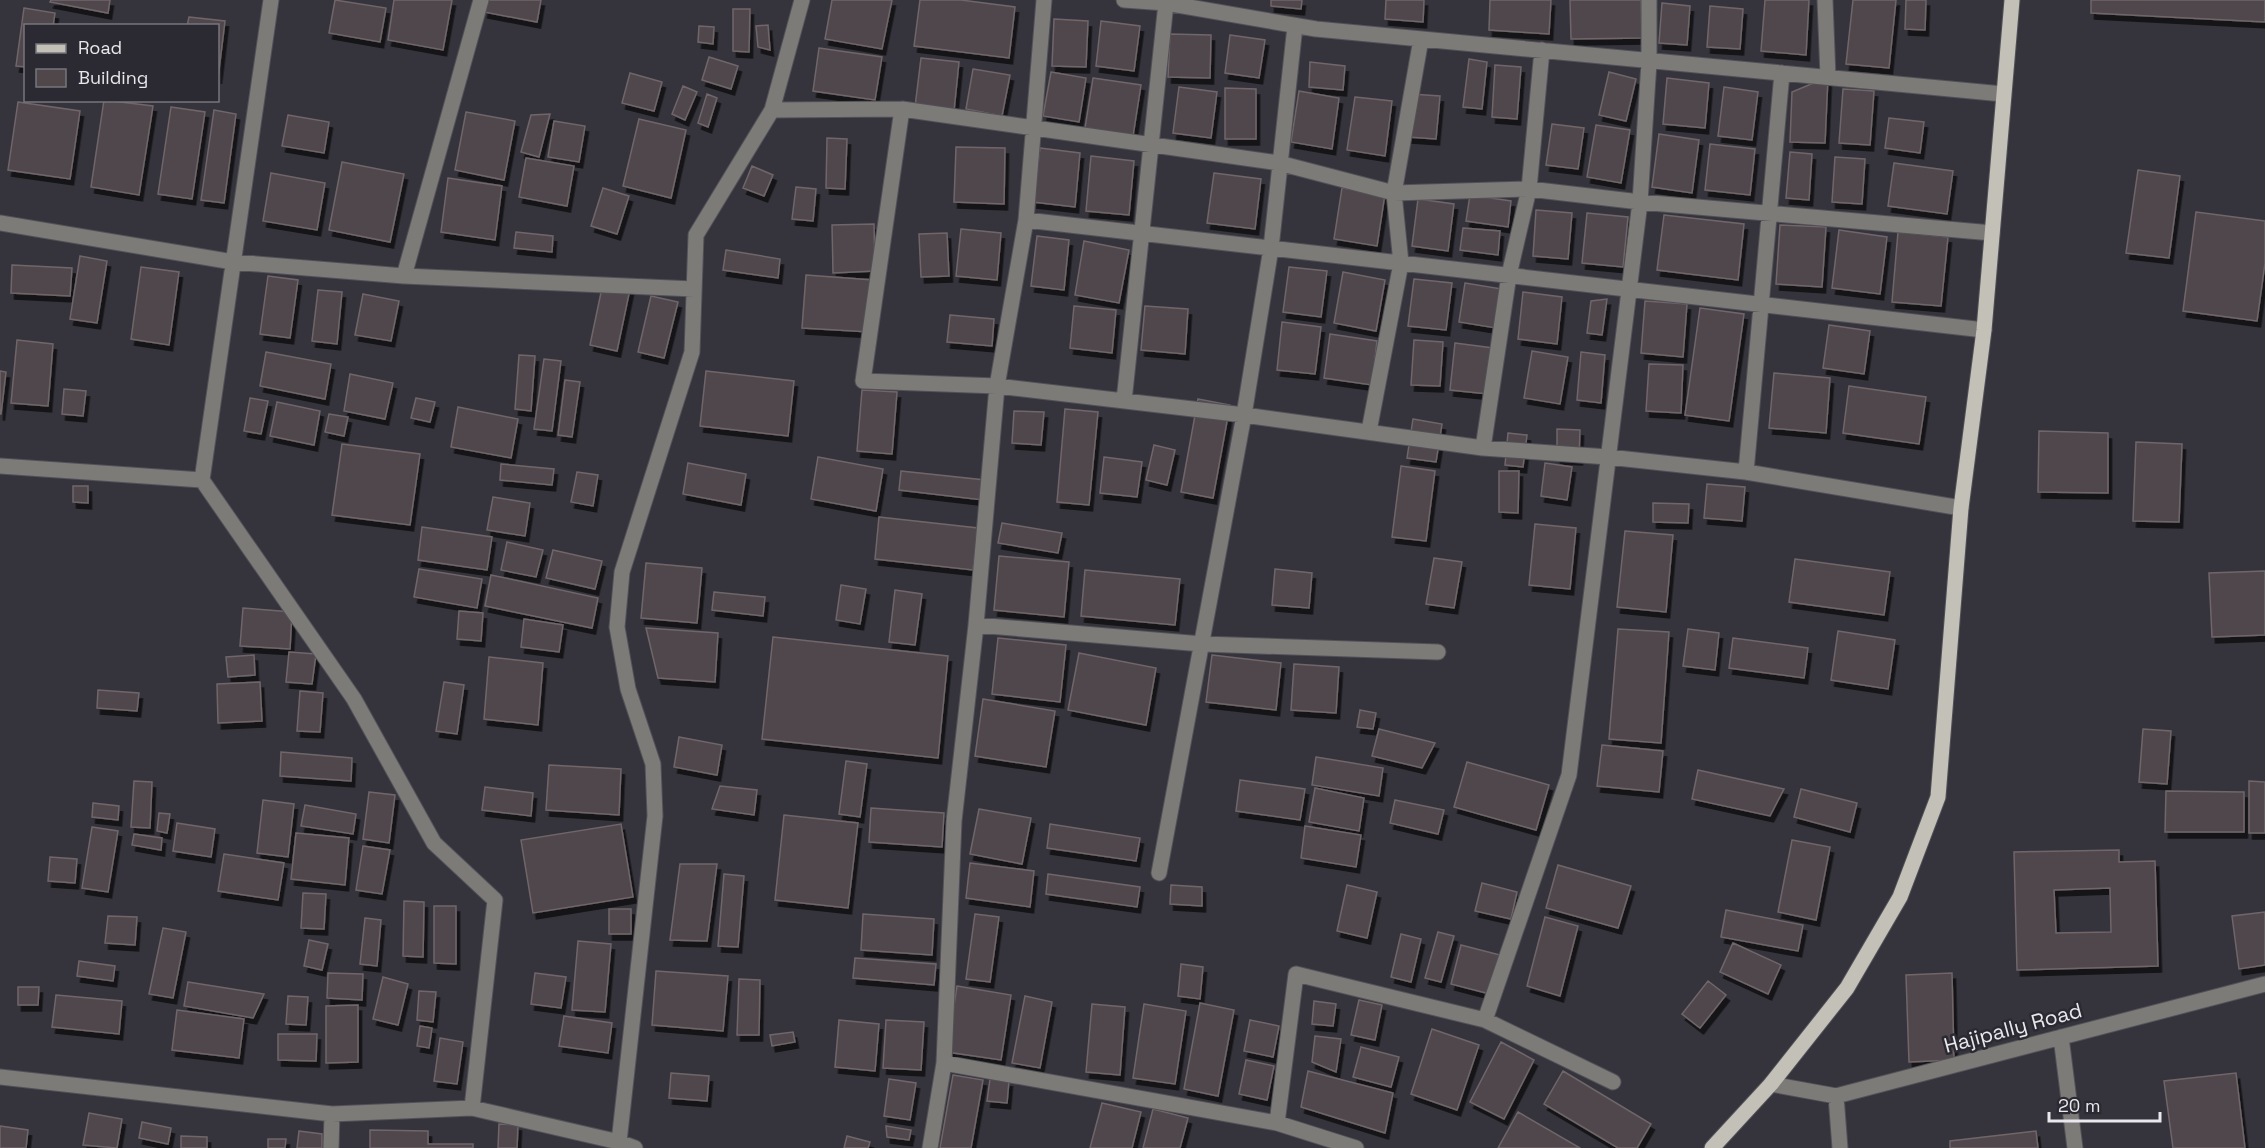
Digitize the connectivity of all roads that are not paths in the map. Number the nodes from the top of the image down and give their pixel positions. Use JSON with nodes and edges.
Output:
{"nodes":[{"id":1,"x":271,"y":0,"type":"edge"},
{"id":2,"x":481,"y":0,"type":"edge"},
{"id":3,"x":802,"y":0,"type":"edge"},
{"id":4,"x":1044,"y":0,"type":"edge"},
{"id":5,"x":1124,"y":0,"type":"edge"},
{"id":6,"x":1649,"y":0,"type":"edge"},
{"id":7,"x":1825,"y":0,"type":"edge"},
{"id":8,"x":2012,"y":0,"type":"edge"},
{"id":9,"x":1166,"y":3,"type":"junction"},
{"id":10,"x":1295,"y":26,"type":"junction"},
{"id":11,"x":1420,"y":39,"type":"junction"},
{"id":12,"x":1542,"y":50,"type":"junction"},
{"id":13,"x":1649,"y":62,"type":"junction"},
{"id":14,"x":1782,"y":73,"type":"junction"},
{"id":15,"x":1827,"y":77,"type":"junction"},
{"id":16,"x":2003,"y":94,"type":"junction"},
{"id":17,"x":902,"y":109,"type":"junction"},
{"id":18,"x":772,"y":110,"type":"junction"},
{"id":19,"x":1033,"y":128,"type":"junction"},
{"id":20,"x":1150,"y":145,"type":"junction"},
{"id":21,"x":1279,"y":163,"type":"junction"},
{"id":22,"x":1529,"y":189,"type":"junction"},
{"id":23,"x":1394,"y":193,"type":"junction"},
{"id":24,"x":1640,"y":202,"type":"junction"},
{"id":25,"x":1770,"y":212,"type":"junction"},
{"id":26,"x":1026,"y":220,"type":"junction"},
{"id":27,"x":0,"y":223,"type":"edge"},
{"id":28,"x":1141,"y":233,"type":"junction"},
{"id":29,"x":1992,"y":233,"type":"junction"},
{"id":30,"x":1271,"y":248,"type":"junction"},
{"id":31,"x":234,"y":262,"type":"junction"},
{"id":32,"x":1401,"y":263,"type":"junction"},
{"id":33,"x":1509,"y":275,"type":"junction"},
{"id":34,"x":404,"y":276,"type":"junction"},
{"id":35,"x":694,"y":289,"type":"junction"},
{"id":36,"x":1631,"y":291,"type":"junction"},
{"id":37,"x":1762,"y":304,"type":"junction"},
{"id":38,"x":1984,"y":330,"type":"junction"},
{"id":39,"x":997,"y":386,"type":"junction"},
{"id":40,"x":1124,"y":402,"type":"junction"},
{"id":41,"x":1244,"y":415,"type":"junction"},
{"id":42,"x":1369,"y":431,"type":"junction"},
{"id":43,"x":1483,"y":448,"type":"junction"},
{"id":44,"x":1608,"y":457,"type":"junction"},
{"id":45,"x":0,"y":466,"type":"edge"},
{"id":46,"x":1746,"y":472,"type":"junction"},
{"id":47,"x":202,"y":480,"type":"junction"},
{"id":48,"x":1961,"y":508,"type":"junction"},
{"id":49,"x":976,"y":625,"type":"junction"},
{"id":50,"x":1202,"y":644,"type":"junction"},
{"id":51,"x":1438,"y":652,"type":"dead end"},
{"id":52,"x":1159,"y":873,"type":"dead end"},
{"id":53,"x":2265,"y":984,"type":"edge"},
{"id":54,"x":1485,"y":1020,"type":"junction"},
{"id":55,"x":2061,"y":1037,"type":"junction"},
{"id":56,"x":944,"y":1063,"type":"junction"},
{"id":57,"x":0,"y":1077,"type":"edge"},
{"id":58,"x":1613,"y":1082,"type":"dead end"},
{"id":59,"x":1771,"y":1083,"type":"junction"},
{"id":60,"x":1836,"y":1096,"type":"junction"},
{"id":61,"x":472,"y":1108,"type":"junction"},
{"id":62,"x":332,"y":1114,"type":"junction"},
{"id":63,"x":1277,"y":1123,"type":"junction"},
{"id":64,"x":619,"y":1142,"type":"junction"},
{"id":65,"x":331,"y":1148,"type":"edge"},
{"id":66,"x":635,"y":1148,"type":"edge"},
{"id":67,"x":930,"y":1148,"type":"edge"},
{"id":68,"x":1356,"y":1148,"type":"edge"},
{"id":69,"x":1712,"y":1148,"type":"edge"},
{"id":70,"x":1840,"y":1148,"type":"edge"},
{"id":71,"x":2075,"y":1148,"type":"edge"}],
"edges":[{"from":1,"to":31,"type":"street"},
{"from":2,"to":34,"type":"street"},
{"from":3,"to":18,"type":"street"},
{"from":4,"to":19,"type":"street"},
{"from":5,"to":9,"type":"street"},
{"from":6,"to":13,"type":"street"},
{"from":7,"to":15,"type":"street"},
{"from":8,"to":16,"type":"main road"},
{"from":9,"to":10,"type":"street"},
{"from":9,"to":20,"type":"street"},
{"from":10,"to":11,"type":"street"},
{"from":10,"to":21,"type":"street"},
{"from":11,"to":12,"type":"street"},
{"from":11,"to":23,"type":"street"},
{"from":12,"to":13,"type":"street"},
{"from":12,"to":22,"type":"street"},
{"from":13,"to":14,"type":"street"},
{"from":13,"to":24,"type":"street"},
{"from":14,"to":15,"type":"street"},
{"from":14,"to":25,"type":"street"},
{"from":15,"to":16,"type":"street"},
{"from":16,"to":29,"type":"main road"},
{"from":17,"to":18,"type":"street"},
{"from":17,"to":19,"type":"street"},
{"from":17,"to":39,"type":"street"},
{"from":18,"to":35,"type":"street"},
{"from":19,"to":20,"type":"street"},
{"from":19,"to":26,"type":"street"},
{"from":20,"to":21,"type":"street"},
{"from":20,"to":28,"type":"street"},
{"from":21,"to":23,"type":"street"},
{"from":21,"to":30,"type":"street"},
{"from":22,"to":23,"type":"street"},
{"from":22,"to":24,"type":"street"},
{"from":22,"to":33,"type":"street"},
{"from":23,"to":32,"type":"street"},
{"from":24,"to":25,"type":"street"},
{"from":24,"to":36,"type":"street"},
{"from":25,"to":29,"type":"street"},
{"from":25,"to":37,"type":"street"},
{"from":26,"to":28,"type":"street"},
{"from":26,"to":39,"type":"street"},
{"from":27,"to":31,"type":"street"},
{"from":28,"to":30,"type":"street"},
{"from":28,"to":40,"type":"street"},
{"from":29,"to":38,"type":"main road"},
{"from":30,"to":32,"type":"street"},
{"from":30,"to":41,"type":"street"},
{"from":31,"to":34,"type":"street"},
{"from":31,"to":47,"type":"street"},
{"from":32,"to":33,"type":"street"},
{"from":32,"to":42,"type":"street"},
{"from":33,"to":36,"type":"street"},
{"from":33,"to":43,"type":"street"},
{"from":34,"to":35,"type":"street"},
{"from":35,"to":64,"type":"street"},
{"from":36,"to":37,"type":"street"},
{"from":36,"to":44,"type":"street"},
{"from":37,"to":38,"type":"street"},
{"from":37,"to":46,"type":"street"},
{"from":38,"to":48,"type":"main road"},
{"from":39,"to":40,"type":"street"},
{"from":39,"to":49,"type":"street"},
{"from":40,"to":41,"type":"street"},
{"from":41,"to":42,"type":"street"},
{"from":41,"to":50,"type":"street"},
{"from":42,"to":43,"type":"street"},
{"from":43,"to":44,"type":"street"},
{"from":44,"to":46,"type":"street"},
{"from":44,"to":54,"type":"street"},
{"from":45,"to":47,"type":"street"},
{"from":46,"to":48,"type":"street"},
{"from":47,"to":61,"type":"street"},
{"from":48,"to":59,"type":"main road"},
{"from":49,"to":50,"type":"street"},
{"from":49,"to":56,"type":"street"},
{"from":50,"to":51,"type":"street"},
{"from":50,"to":52,"type":"street"},
{"from":53,"to":55,"type":"street","name":"Hajipally Road"},
{"from":54,"to":58,"type":"street"},
{"from":54,"to":63,"type":"street"},
{"from":55,"to":60,"type":"street","name":"Hajipally Road"},
{"from":55,"to":71,"type":"street"},
{"from":56,"to":63,"type":"street"},
{"from":56,"to":67,"type":"street"},
{"from":57,"to":62,"type":"street"},
{"from":59,"to":60,"type":"street","name":"Hajipally Road"},
{"from":59,"to":69,"type":"main road"},
{"from":60,"to":70,"type":"street"},
{"from":61,"to":62,"type":"street"},
{"from":61,"to":64,"type":"street"},
{"from":62,"to":65,"type":"street"},
{"from":63,"to":68,"type":"street"},
{"from":64,"to":66,"type":"street"}]}
